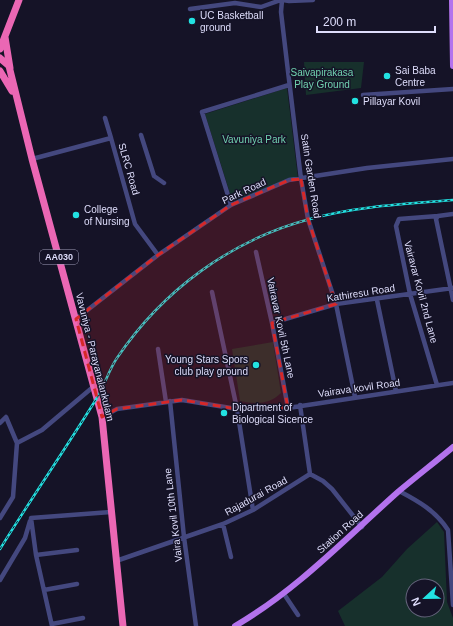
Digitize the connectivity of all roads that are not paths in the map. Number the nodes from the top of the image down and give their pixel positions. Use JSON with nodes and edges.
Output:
{"nodes":[{"id":1,"x":19,"y":0,"type":"edge"},
{"id":2,"x":282,"y":0,"type":"edge"},
{"id":3,"x":313,"y":0,"type":"edge"},
{"id":4,"x":452,"y":0,"type":"edge"},
{"id":5,"x":190,"y":9,"type":"dead end"},
{"id":6,"x":5,"y":36,"type":"junction"},
{"id":7,"x":452,"y":36,"type":"edge"},
{"id":8,"x":0,"y":49,"type":"edge"},
{"id":9,"x":0,"y":58,"type":"edge"},
{"id":10,"x":453,"y":66,"type":"edge"},
{"id":11,"x":0,"y":72,"type":"edge"},
{"id":12,"x":13,"y":80,"type":"junction"},
{"id":13,"x":290,"y":85,"type":"junction"},
{"id":14,"x":453,"y":89,"type":"edge"},
{"id":15,"x":363,"y":95,"type":"dead end"},
{"id":16,"x":16,"y":98,"type":"junction"},
{"id":17,"x":105,"y":118,"type":"dead end"},
{"id":18,"x":141,"y":135,"type":"dead end"},
{"id":19,"x":111,"y":138,"type":"junction"},
{"id":20,"x":32,"y":159,"type":"junction"},
{"id":21,"x":453,"y":159,"type":"edge"},
{"id":22,"x":301,"y":178,"type":"junction"},
{"id":23,"x":164,"y":183,"type":"dead end"},
{"id":24,"x":231,"y":205,"type":"junction"},
{"id":25,"x":453,"y":214,"type":"edge"},
{"id":26,"x":438,"y":216,"type":"junction"},
{"id":27,"x":256,"y":252,"type":"dead end"},
{"id":28,"x":158,"y":255,"type":"junction"},
{"id":29,"x":452,"y":288,"type":"edge"},
{"id":30,"x":212,"y":292,"type":"dead end"},
{"id":31,"x":410,"y":294,"type":"junction"},
{"id":32,"x":377,"y":300,"type":"junction"},
{"id":33,"x":453,"y":300,"type":"edge"},
{"id":34,"x":336,"y":304,"type":"junction"},
{"id":35,"x":76,"y":319,"type":"junction"},
{"id":36,"x":272,"y":323,"type":"junction"},
{"id":37,"x":158,"y":348,"type":"dead end"},
{"id":38,"x":453,"y":383,"type":"edge"},
{"id":39,"x":437,"y":385,"type":"junction"},
{"id":40,"x":93,"y":388,"type":"junction"},
{"id":41,"x":396,"y":391,"type":"junction"},
{"id":42,"x":355,"y":398,"type":"junction"},
{"id":43,"x":168,"y":401,"type":"junction"},
{"id":44,"x":300,"y":406,"type":"junction"},
{"id":45,"x":237,"y":408,"type":"junction"},
{"id":46,"x":288,"y":408,"type":"junction"},
{"id":47,"x":102,"y":417,"type":"junction"},
{"id":48,"x":0,"y":423,"type":"edge"},
{"id":49,"x":18,"y":443,"type":"junction"},
{"id":50,"x":453,"y":447,"type":"edge"},
{"id":51,"x":310,"y":474,"type":"junction"},
{"id":52,"x":399,"y":491,"type":"junction"},
{"id":53,"x":253,"y":510,"type":"junction"},
{"id":54,"x":111,"y":512,"type":"junction"},
{"id":55,"x":0,"y":518,"type":"edge"},
{"id":56,"x":31,"y":518,"type":"junction"},
{"id":57,"x":223,"y":524,"type":"junction"},
{"id":58,"x":362,"y":527,"type":"junction"},
{"id":59,"x":184,"y":537,"type":"junction"},
{"id":60,"x":77,"y":550,"type":"dead end"},
{"id":61,"x":36,"y":555,"type":"junction"},
{"id":62,"x":231,"y":557,"type":"dead end"},
{"id":63,"x":116,"y":561,"type":"junction"},
{"id":64,"x":0,"y":580,"type":"edge"},
{"id":65,"x":77,"y":584,"type":"dead end"},
{"id":66,"x":44,"y":590,"type":"junction"},
{"id":67,"x":284,"y":594,"type":"junction"},
{"id":68,"x":453,"y":605,"type":"edge"},
{"id":69,"x":298,"y":615,"type":"dead end"},
{"id":70,"x":83,"y":618,"type":"dead end"},
{"id":71,"x":52,"y":625,"type":"edge"},
{"id":72,"x":123,"y":626,"type":"edge"},
{"id":73,"x":196,"y":626,"type":"edge"},
{"id":74,"x":235,"y":626,"type":"edge"}],
"edges":[{"from":1,"to":6,"type":"highway"},
{"from":2,"to":3,"type":"street"},
{"from":2,"to":5,"type":"street"},
{"from":2,"to":13,"type":"street","name":"Satin Garden Road"},
{"from":4,"to":7,"type":"main road"},
{"from":6,"to":8,"type":"highway"},
{"from":6,"to":12,"type":"highway"},
{"from":7,"to":10,"type":"main road"},
{"from":9,"to":12,"type":"highway","number":"AA030"},
{"from":11,"to":16,"type":"highway","number":"AA030"},
{"from":12,"to":16,"type":"highway","number":"AA030"},
{"from":13,"to":22,"type":"street","name":"Satin Garden Road"},
{"from":13,"to":24,"type":"street"},
{"from":14,"to":15,"type":"street"},
{"from":16,"to":20,"type":"highway","name":"Vavuniya - Parayanalankulam","number":"AA030"},
{"from":17,"to":19,"type":"street"},
{"from":18,"to":23,"type":"street"},
{"from":19,"to":20,"type":"street","name":"SLRC Road"},
{"from":19,"to":28,"type":"street","name":"SLRC Road"},
{"from":20,"to":35,"type":"highway","name":"Vavuniya - Parayanalankulam","number":"AA030"},
{"from":21,"to":22,"type":"street","name":"Park Road"},
{"from":22,"to":24,"type":"street","name":"Park Road"},
{"from":22,"to":34,"type":"street","name":"Satin Garden Road"},
{"from":24,"to":28,"type":"street","name":"Park Road"},
{"from":25,"to":26,"type":"street"},
{"from":26,"to":29,"type":"street"},
{"from":26,"to":31,"type":"street","name":"Vairavar Kovil 2nd Lane"},
{"from":27,"to":36,"type":"street","name":"Vairavar Kovil 5th Lane"},
{"from":28,"to":35,"type":"street","name":"Park Road"},
{"from":29,"to":31,"type":"street","name":"Kathiresu Road"},
{"from":29,"to":33,"type":"street"},
{"from":30,"to":45,"type":"street"},
{"from":31,"to":32,"type":"street","name":"Kathiresu Road"},
{"from":31,"to":39,"type":"street","name":"Vairavar Kovil 2nd Lane"},
{"from":32,"to":34,"type":"street","name":"Kathiresu Road"},
{"from":32,"to":41,"type":"street"},
{"from":34,"to":36,"type":"street","name":"Kathiresu Road"},
{"from":34,"to":42,"type":"street","name":"Satin Garden Road"},
{"from":35,"to":40,"type":"highway","name":"Vavuniya - Parayanalankulam","number":"AA030"},
{"from":36,"to":46,"type":"street","name":"Vairavar Kovil 5th Lane"},
{"from":37,"to":43,"type":"street","name":"Vaira Kovil 10th Lane"},
{"from":38,"to":39,"type":"street","name":"Vairava kovil Road"},
{"from":39,"to":41,"type":"street","name":"Vairava kovil Road"},
{"from":40,"to":47,"type":"highway","name":"Vavuniya - Parayanalankulam","number":"AA030"},
{"from":40,"to":49,"type":"street"},
{"from":41,"to":42,"type":"street","name":"Vairava kovil Road"},
{"from":42,"to":44,"type":"street","name":"Vairava kovil Road"},
{"from":43,"to":45,"type":"street","name":"Vairava kovil Road"},
{"from":43,"to":47,"type":"street","name":"Vairava kovil Road"},
{"from":43,"to":59,"type":"street","name":"Vaira Kovil 10th Lane"},
{"from":44,"to":46,"type":"street","name":"Vairava kovil Road"},
{"from":44,"to":51,"type":"street"},
{"from":45,"to":46,"type":"street","name":"Vairava kovil Road"},
{"from":45,"to":53,"type":"street"},
{"from":47,"to":54,"type":"highway","name":"Vavuniya - Parayanalankulam","number":"AA030"},
{"from":48,"to":49,"type":"street"},
{"from":49,"to":55,"type":"street"},
{"from":50,"to":52,"type":"main road","name":"Station Road"},
{"from":51,"to":53,"type":"street","name":"Rajadurai Road"},
{"from":51,"to":58,"type":"street"},
{"from":52,"to":58,"type":"main road","name":"Station Road"},
{"from":52,"to":68,"type":"street"},
{"from":53,"to":57,"type":"street","name":"Rajadurai Road"},
{"from":54,"to":56,"type":"street"},
{"from":54,"to":63,"type":"highway","name":"Vavuniya - Parayanalankulam","number":"AA030"},
{"from":56,"to":61,"type":"street"},
{"from":56,"to":64,"type":"street"},
{"from":57,"to":59,"type":"street","name":"Rajadurai Road"},
{"from":57,"to":62,"type":"street"},
{"from":58,"to":67,"type":"main road","name":"Station Road"},
{"from":59,"to":63,"type":"street","name":"Rajadurai Road"},
{"from":59,"to":73,"type":"street","name":"Vaira Kovil 10th Lane"},
{"from":60,"to":61,"type":"street"},
{"from":61,"to":66,"type":"street"},
{"from":63,"to":72,"type":"highway","name":"Vavuniya - Parayanalankulam","number":"AA030"},
{"from":65,"to":66,"type":"street"},
{"from":66,"to":71,"type":"street"},
{"from":67,"to":69,"type":"street"},
{"from":67,"to":74,"type":"main road","name":"Station Road"},
{"from":70,"to":71,"type":"street"}]}
